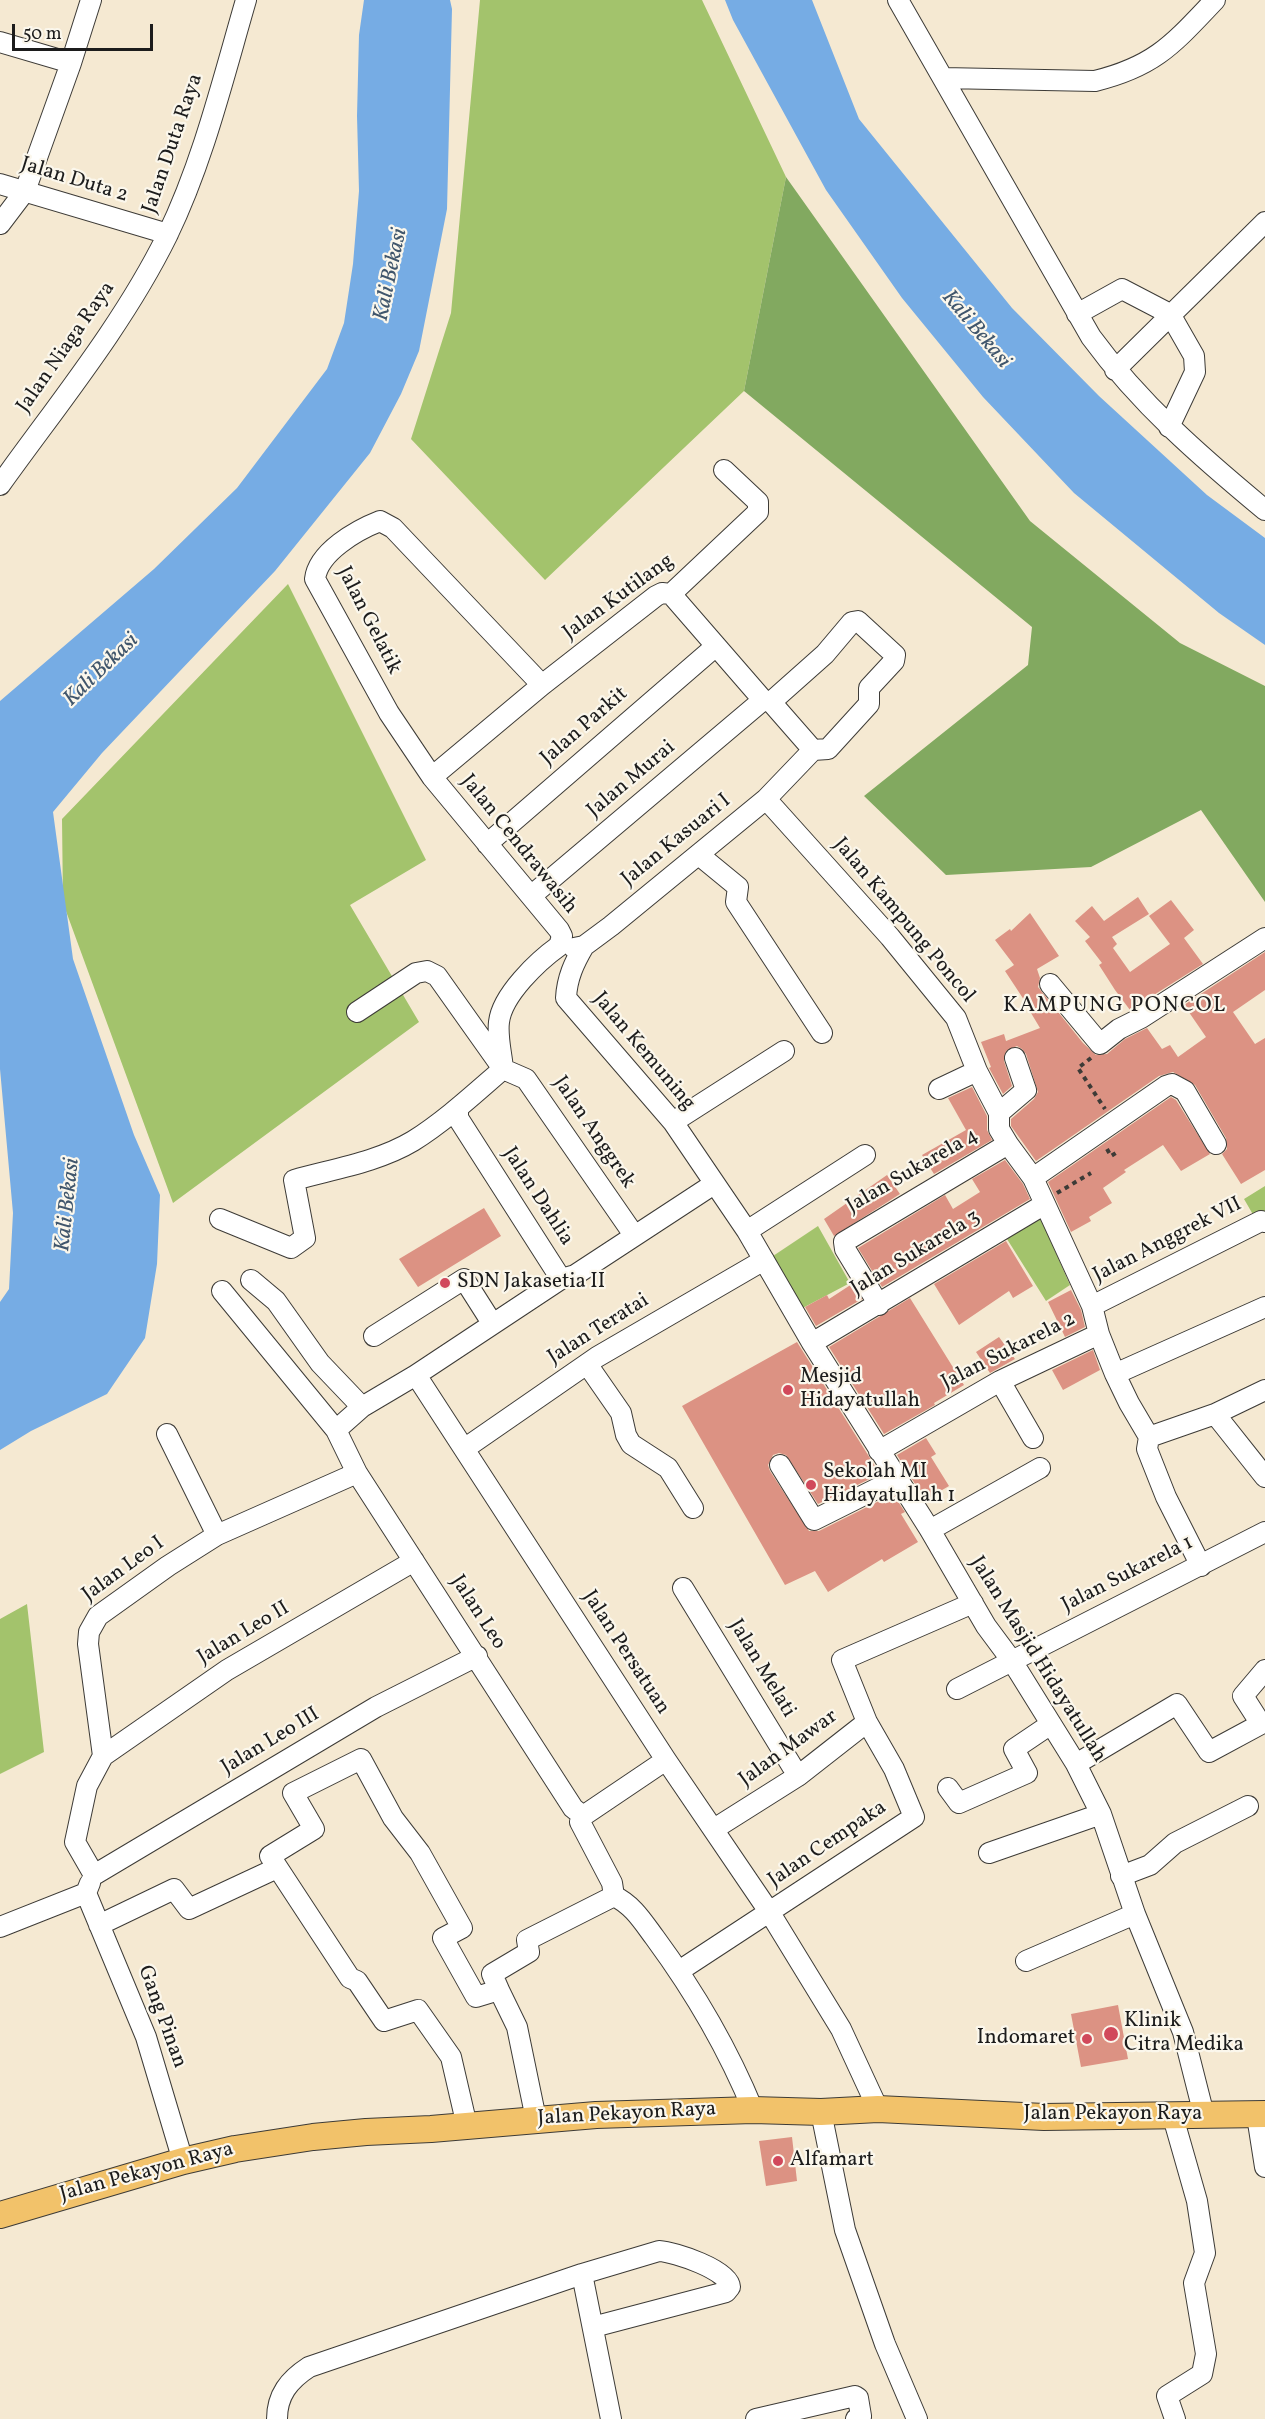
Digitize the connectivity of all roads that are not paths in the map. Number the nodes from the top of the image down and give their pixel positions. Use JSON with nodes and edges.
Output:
{"nodes":[{"id":1,"x":91,"y":0,"type":"edge"},
{"id":2,"x":246,"y":0,"type":"edge"},
{"id":3,"x":898,"y":0,"type":"edge"},
{"id":4,"x":1215,"y":0,"type":"edge"},
{"id":5,"x":0,"y":42,"type":"edge"},
{"id":6,"x":71,"y":63,"type":"junction"},
{"id":7,"x":943,"y":78,"type":"junction"},
{"id":8,"x":0,"y":184,"type":"edge"},
{"id":9,"x":25,"y":191,"type":"junction"},
{"id":10,"x":1265,"y":222,"type":"edge"},
{"id":11,"x":0,"y":224,"type":"edge"},
{"id":12,"x":168,"y":234,"type":"junction"},
{"id":13,"x":1077,"y":314,"type":"junction"},
{"id":14,"x":1170,"y":314,"type":"junction"},
{"id":15,"x":1115,"y":370,"type":"junction"},
{"id":16,"x":1169,"y":428,"type":"junction"},
{"id":17,"x":724,"y":470,"type":"dead end"},
{"id":18,"x":0,"y":485,"type":"edge"},
{"id":19,"x":1265,"y":510,"type":"edge"},
{"id":20,"x":671,"y":594,"type":"junction"},
{"id":21,"x":716,"y":646,"type":"junction"},
{"id":22,"x":542,"y":685,"type":"junction"},
{"id":23,"x":767,"y":701,"type":"junction"},
{"id":24,"x":813,"y":750,"type":"junction"},
{"id":25,"x":432,"y":777,"type":"junction"},
{"id":26,"x":766,"y":799,"type":"junction"},
{"id":27,"x":487,"y":844,"type":"junction"},
{"id":28,"x":699,"y":855,"type":"junction"},
{"id":29,"x":531,"y":896,"type":"junction"},
{"id":30,"x":1265,"y":938,"type":"edge"},
{"id":31,"x":559,"y":946,"type":"junction"},
{"id":32,"x":584,"y":946,"type":"junction"},
{"id":33,"x":1050,"y":984,"type":"dead end"},
{"id":34,"x":357,"y":1012,"type":"dead end"},
{"id":35,"x":822,"y":1033,"type":"dead end"},
{"id":36,"x":784,"y":1051,"type":"dead end"},
{"id":37,"x":1015,"y":1058,"type":"dead end"},
{"id":38,"x":503,"y":1069,"type":"junction"},
{"id":39,"x":976,"y":1071,"type":"junction"},
{"id":40,"x":939,"y":1089,"type":"dead end"},
{"id":41,"x":458,"y":1108,"type":"junction"},
{"id":42,"x":999,"y":1113,"type":"junction"},
{"id":43,"x":673,"y":1122,"type":"junction"},
{"id":44,"x":1008,"y":1144,"type":"junction"},
{"id":45,"x":1216,"y":1144,"type":"dead end"},
{"id":46,"x":865,"y":1155,"type":"dead end"},
{"id":47,"x":1033,"y":1178,"type":"junction"},
{"id":48,"x":714,"y":1184,"type":"junction"},
{"id":49,"x":1045,"y":1202,"type":"junction"},
{"id":50,"x":220,"y":1219,"type":"dead end"},
{"id":51,"x":1265,"y":1222,"type":"edge"},
{"id":52,"x":747,"y":1231,"type":"junction"},
{"id":53,"x":634,"y":1235,"type":"junction"},
{"id":54,"x":764,"y":1260,"type":"junction"},
{"id":55,"x":561,"y":1279,"type":"junction"},
{"id":56,"x":251,"y":1280,"type":"dead end"},
{"id":57,"x":222,"y":1291,"type":"dead end"},
{"id":58,"x":879,"y":1305,"type":"junction"},
{"id":59,"x":1092,"y":1306,"type":"junction"},
{"id":60,"x":1265,"y":1307,"type":"edge"},
{"id":61,"x":492,"y":1323,"type":"junction"},
{"id":62,"x":1099,"y":1334,"type":"junction"},
{"id":63,"x":374,"y":1336,"type":"dead end"},
{"id":64,"x":812,"y":1343,"type":"junction"},
{"id":65,"x":587,"y":1364,"type":"junction"},
{"id":66,"x":1115,"y":1374,"type":"junction"},
{"id":67,"x":416,"y":1375,"type":"junction"},
{"id":68,"x":999,"y":1381,"type":"junction"},
{"id":69,"x":1265,"y":1390,"type":"edge"},
{"id":70,"x":362,"y":1407,"type":"junction"},
{"id":71,"x":1215,"y":1413,"type":"junction"},
{"id":72,"x":336,"y":1430,"type":"junction"},
{"id":73,"x":167,"y":1434,"type":"dead end"},
{"id":74,"x":1149,"y":1437,"type":"junction"},
{"id":75,"x":1033,"y":1438,"type":"dead end"},
{"id":76,"x":464,"y":1449,"type":"junction"},
{"id":77,"x":879,"y":1451,"type":"junction"},
{"id":78,"x":780,"y":1465,"type":"dead end"},
{"id":79,"x":1040,"y":1468,"type":"dead end"},
{"id":80,"x":357,"y":1473,"type":"junction"},
{"id":81,"x":1265,"y":1477,"type":"edge"},
{"id":82,"x":897,"y":1479,"type":"junction"},
{"id":83,"x":693,"y":1508,"type":"dead end"},
{"id":84,"x":930,"y":1530,"type":"junction"},
{"id":85,"x":1265,"y":1532,"type":"edge"},
{"id":86,"x":217,"y":1535,"type":"junction"},
{"id":87,"x":414,"y":1561,"type":"junction"},
{"id":88,"x":1201,"y":1566,"type":"junction"},
{"id":89,"x":683,"y":1588,"type":"dead end"},
{"id":90,"x":973,"y":1604,"type":"junction"},
{"id":91,"x":477,"y":1656,"type":"junction"},
{"id":92,"x":1012,"y":1661,"type":"junction"},
{"id":93,"x":1265,"y":1670,"type":"edge"},
{"id":94,"x":957,"y":1689,"type":"dead end"},
{"id":95,"x":867,"y":1722,"type":"junction"},
{"id":96,"x":1051,"y":1724,"type":"junction"},
{"id":97,"x":103,"y":1756,"type":"junction"},
{"id":98,"x":666,"y":1760,"type":"junction"},
{"id":99,"x":1076,"y":1764,"type":"junction"},
{"id":100,"x":798,"y":1776,"type":"junction"},
{"id":101,"x":948,"y":1788,"type":"dead end"},
{"id":102,"x":1248,"y":1806,"type":"dead end"},
{"id":103,"x":1101,"y":1814,"type":"junction"},
{"id":104,"x":583,"y":1816,"type":"junction"},
{"id":105,"x":714,"y":1829,"type":"junction"},
{"id":106,"x":989,"y":1853,"type":"dead end"},
{"id":107,"x":278,"y":1868,"type":"junction"},
{"id":108,"x":1121,"y":1876,"type":"junction"},
{"id":109,"x":90,"y":1884,"type":"junction"},
{"id":110,"x":614,"y":1896,"type":"junction"},
{"id":111,"x":770,"y":1913,"type":"junction"},
{"id":112,"x":1135,"y":1914,"type":"junction"},
{"id":113,"x":99,"y":1925,"type":"junction"},
{"id":114,"x":0,"y":1927,"type":"edge"},
{"id":115,"x":1026,"y":1961,"type":"dead end"},
{"id":116,"x":679,"y":1971,"type":"junction"},
{"id":117,"x":499,"y":1990,"type":"junction"},
{"id":118,"x":878,"y":2109,"type":"junction"},
{"id":119,"x":753,"y":2110,"type":"junction"},
{"id":120,"x":821,"y":2112,"type":"junction"},
{"id":121,"x":1204,"y":2115,"type":"junction"},
{"id":122,"x":1261,"y":2115,"type":"edge"},
{"id":123,"x":1173,"y":2117,"type":"junction"},
{"id":124,"x":536,"y":2119,"type":"junction"},
{"id":125,"x":467,"y":2126,"type":"junction"},
{"id":126,"x":183,"y":2161,"type":"junction"},
{"id":127,"x":1265,"y":2168,"type":"edge"},
{"id":128,"x":0,"y":2214,"type":"edge"},
{"id":129,"x":582,"y":2274,"type":"junction"},
{"id":130,"x":593,"y":2327,"type":"junction"},
{"id":131,"x":277,"y":2419,"type":"edge"},
{"id":132,"x":611,"y":2419,"type":"edge"},
{"id":133,"x":756,"y":2419,"type":"edge"},
{"id":134,"x":856,"y":2419,"type":"edge"},
{"id":135,"x":916,"y":2419,"type":"edge"},
{"id":136,"x":1175,"y":2419,"type":"edge"}],
"edges":[{"from":1,"to":6,"type":"street"},
{"from":2,"to":12,"type":"street","name":"Jalan Duta Raya"},
{"from":3,"to":7,"type":"street"},
{"from":4,"to":7,"type":"street"},
{"from":5,"to":6,"type":"street"},
{"from":6,"to":9,"type":"street"},
{"from":7,"to":13,"type":"street"},
{"from":8,"to":9,"type":"street","name":"Jalan Duta 2"},
{"from":9,"to":11,"type":"street"},
{"from":9,"to":12,"type":"street","name":"Jalan Duta 2"},
{"from":10,"to":14,"type":"street"},
{"from":12,"to":18,"type":"street","name":"Jalan Niaga Raya"},
{"from":13,"to":14,"type":"street"},
{"from":13,"to":15,"type":"street"},
{"from":14,"to":15,"type":"street"},
{"from":14,"to":16,"type":"street"},
{"from":15,"to":16,"type":"street"},
{"from":16,"to":19,"type":"street"},
{"from":17,"to":20,"type":"street","name":"Jalan Kutilang"},
{"from":20,"to":21,"type":"street"},
{"from":20,"to":22,"type":"street","name":"Jalan Kutilang"},
{"from":21,"to":23,"type":"street"},
{"from":21,"to":27,"type":"street","name":"Jalan Parkit"},
{"from":22,"to":25,"type":"street","name":"Jalan Kutilang"},
{"from":22,"to":25,"type":"street","name":"Jalan Gelatik"},
{"from":23,"to":24,"type":"street"},
{"from":23,"to":24,"type":"street","name":"Jalan Murai"},
{"from":23,"to":29,"type":"street","name":"Jalan Murai"},
{"from":24,"to":26,"type":"street","name":"Jalan Kasuari I"},
{"from":25,"to":27,"type":"street","name":"Jalan Cendrawasih"},
{"from":26,"to":28,"type":"street","name":"Jalan Kasuari I"},
{"from":26,"to":39,"type":"street","name":"Jalan Kampung Poncol"},
{"from":27,"to":29,"type":"street","name":"Jalan Cendrawasih"},
{"from":28,"to":32,"type":"street","name":"Jalan Kasuari I"},
{"from":28,"to":35,"type":"street"},
{"from":29,"to":31,"type":"street","name":"Jalan Cendrawasih"},
{"from":30,"to":33,"type":"street"},
{"from":31,"to":32,"type":"street"},
{"from":31,"to":38,"type":"street"},
{"from":32,"to":43,"type":"street","name":"Jalan Kemuning"},
{"from":34,"to":38,"type":"street"},
{"from":36,"to":43,"type":"street"},
{"from":37,"to":42,"type":"street"},
{"from":38,"to":41,"type":"street"},
{"from":38,"to":53,"type":"street","name":"Jalan Anggrek"},
{"from":39,"to":40,"type":"street"},
{"from":39,"to":42,"type":"street","name":"Jalan Kampung Poncol"},
{"from":41,"to":50,"type":"street"},
{"from":41,"to":55,"type":"street","name":"Jalan Dahlia"},
{"from":42,"to":44,"type":"street","name":"Jalan Kampung Poncol"},
{"from":43,"to":48,"type":"street","name":"Jalan Kemuning"},
{"from":44,"to":47,"type":"street","name":"Jalan Kampung Poncol"},
{"from":44,"to":58,"type":"street","name":"Jalan Sukarela 4"},
{"from":45,"to":47,"type":"street"},
{"from":46,"to":52,"type":"street"},
{"from":47,"to":49,"type":"street","name":"Jalan Kampung Poncol"},
{"from":48,"to":52,"type":"street","name":"Jalan Kemuning"},
{"from":48,"to":53,"type":"street","name":"Jalan Dahlia"},
{"from":49,"to":58,"type":"street","name":"Jalan Sukarela 3"},
{"from":49,"to":59,"type":"street","name":"Jalan Kampung Poncol"},
{"from":51,"to":59,"type":"street","name":"Jalan Anggrek VII"},
{"from":52,"to":54,"type":"street","name":"Jalan Masjid Hidayatullah"},
{"from":53,"to":55,"type":"street","name":"Jalan Dahlia"},
{"from":54,"to":64,"type":"street","name":"Jalan Masjid Hidayatullah"},
{"from":54,"to":65,"type":"street","name":"Jalan Teratai"},
{"from":55,"to":61,"type":"street"},
{"from":56,"to":70,"type":"street"},
{"from":57,"to":72,"type":"street","name":"Jalan Leo"},
{"from":58,"to":64,"type":"street","name":"Jalan Sukarela 3"},
{"from":59,"to":62,"type":"street","name":"Jalan Kampung Poncol"},
{"from":60,"to":66,"type":"street"},
{"from":61,"to":63,"type":"street"},
{"from":61,"to":67,"type":"street"},
{"from":62,"to":66,"type":"street","name":"Jalan Kampung Poncol"},
{"from":62,"to":68,"type":"street","name":"Jalan Sukarela 2"},
{"from":64,"to":77,"type":"street","name":"Jalan Masjid Hidayatullah"},
{"from":65,"to":76,"type":"street","name":"Jalan Teratai"},
{"from":65,"to":83,"type":"street"},
{"from":66,"to":74,"type":"street","name":"Jalan Kampung Poncol"},
{"from":67,"to":70,"type":"street"},
{"from":67,"to":76,"type":"street","name":"Jalan Persatuan"},
{"from":68,"to":75,"type":"street"},
{"from":68,"to":77,"type":"street","name":"Jalan Sukarela 2"},
{"from":69,"to":71,"type":"street"},
{"from":70,"to":72,"type":"street"},
{"from":71,"to":74,"type":"street"},
{"from":71,"to":81,"type":"street"},
{"from":72,"to":80,"type":"street","name":"Jalan Leo"},
{"from":73,"to":86,"type":"street"},
{"from":74,"to":88,"type":"street","name":"Jalan Kampung Poncol"},
{"from":76,"to":98,"type":"street","name":"Jalan Persatuan"},
{"from":77,"to":82,"type":"street","name":"Jalan Masjid Hidayatullah"},
{"from":78,"to":82,"type":"street"},
{"from":79,"to":84,"type":"street"},
{"from":80,"to":86,"type":"street","name":"Jalan Leo I"},
{"from":80,"to":87,"type":"street","name":"Jalan Leo"},
{"from":82,"to":84,"type":"street","name":"Jalan Masjid Hidayatullah"},
{"from":84,"to":90,"type":"street","name":"Jalan Masjid Hidayatullah"},
{"from":85,"to":88,"type":"street","name":"Jalan Sukarela 1"},
{"from":86,"to":97,"type":"street","name":"Jalan Leo I"},
{"from":87,"to":91,"type":"street","name":"Jalan Leo"},
{"from":87,"to":97,"type":"street","name":"Jalan Leo II"},
{"from":88,"to":92,"type":"street","name":"Jalan Sukarela 1"},
{"from":89,"to":100,"type":"street","name":"Jalan Melati"},
{"from":90,"to":92,"type":"street","name":"Jalan Masjid Hidayatullah"},
{"from":90,"to":95,"type":"street","name":"Jalan Mawar"},
{"from":91,"to":104,"type":"street","name":"Jalan Leo"},
{"from":91,"to":109,"type":"street","name":"Jalan Leo III"},
{"from":92,"to":94,"type":"street","name":"Jalan Sukarela 1"},
{"from":92,"to":96,"type":"street","name":"Jalan Masjid Hidayatullah"},
{"from":93,"to":99,"type":"street"},
{"from":95,"to":100,"type":"street","name":"Jalan Mawar"},
{"from":95,"to":111,"type":"street","name":"Jalan Cempaka"},
{"from":96,"to":99,"type":"street","name":"Jalan Masjid Hidayatullah"},
{"from":96,"to":101,"type":"street"},
{"from":97,"to":109,"type":"street"},
{"from":98,"to":104,"type":"street"},
{"from":98,"to":105,"type":"street","name":"Jalan Persatuan"},
{"from":99,"to":103,"type":"street","name":"Jalan Masjid Hidayatullah"},
{"from":100,"to":105,"type":"street","name":"Jalan Mawar"},
{"from":102,"to":108,"type":"street"},
{"from":103,"to":106,"type":"street"},
{"from":103,"to":108,"type":"street","name":"Jalan Masjid Hidayatullah"},
{"from":104,"to":110,"type":"street"},
{"from":105,"to":111,"type":"street","name":"Jalan Persatuan"},
{"from":107,"to":113,"type":"street"},
{"from":107,"to":117,"type":"street"},
{"from":107,"to":125,"type":"street"},
{"from":108,"to":112,"type":"street","name":"Jalan Masjid Hidayatullah"},
{"from":109,"to":113,"type":"street","name":"Gang Pinan"},
{"from":109,"to":114,"type":"street","name":"Jalan Leo III"},
{"from":110,"to":116,"type":"street"},
{"from":110,"to":117,"type":"street"},
{"from":111,"to":116,"type":"street","name":"Jalan Cempaka"},
{"from":111,"to":118,"type":"street","name":"Jalan Persatuan"},
{"from":112,"to":115,"type":"street"},
{"from":112,"to":121,"type":"street","name":"Jalan Masjid Hidayatullah"},
{"from":113,"to":126,"type":"street","name":"Gang Pinan"},
{"from":116,"to":119,"type":"street"},
{"from":117,"to":124,"type":"street"},
{"from":118,"to":120,"type":"main road","name":"Jalan Pekayon Raya"},
{"from":118,"to":123,"type":"main road","name":"Jalan Pekayon Raya"},
{"from":119,"to":120,"type":"main road","name":"Jalan Pekayon Raya"},
{"from":119,"to":124,"type":"main road","name":"Jalan Pekayon Raya"},
{"from":120,"to":135,"type":"street"},
{"from":121,"to":122,"type":"main road","name":"Jalan Pekayon Raya"},
{"from":121,"to":123,"type":"main road","name":"Jalan Pekayon Raya"},
{"from":122,"to":127,"type":"street"},
{"from":123,"to":136,"type":"street"},
{"from":124,"to":125,"type":"main road","name":"Jalan Pekayon Raya"},
{"from":125,"to":126,"type":"main road","name":"Jalan Pekayon Raya"},
{"from":126,"to":128,"type":"main road","name":"Jalan Pekayon Raya"},
{"from":129,"to":130,"type":"street"},
{"from":129,"to":130,"type":"street"},
{"from":129,"to":131,"type":"street"},
{"from":130,"to":132,"type":"street"},
{"from":133,"to":134,"type":"street"}]}
